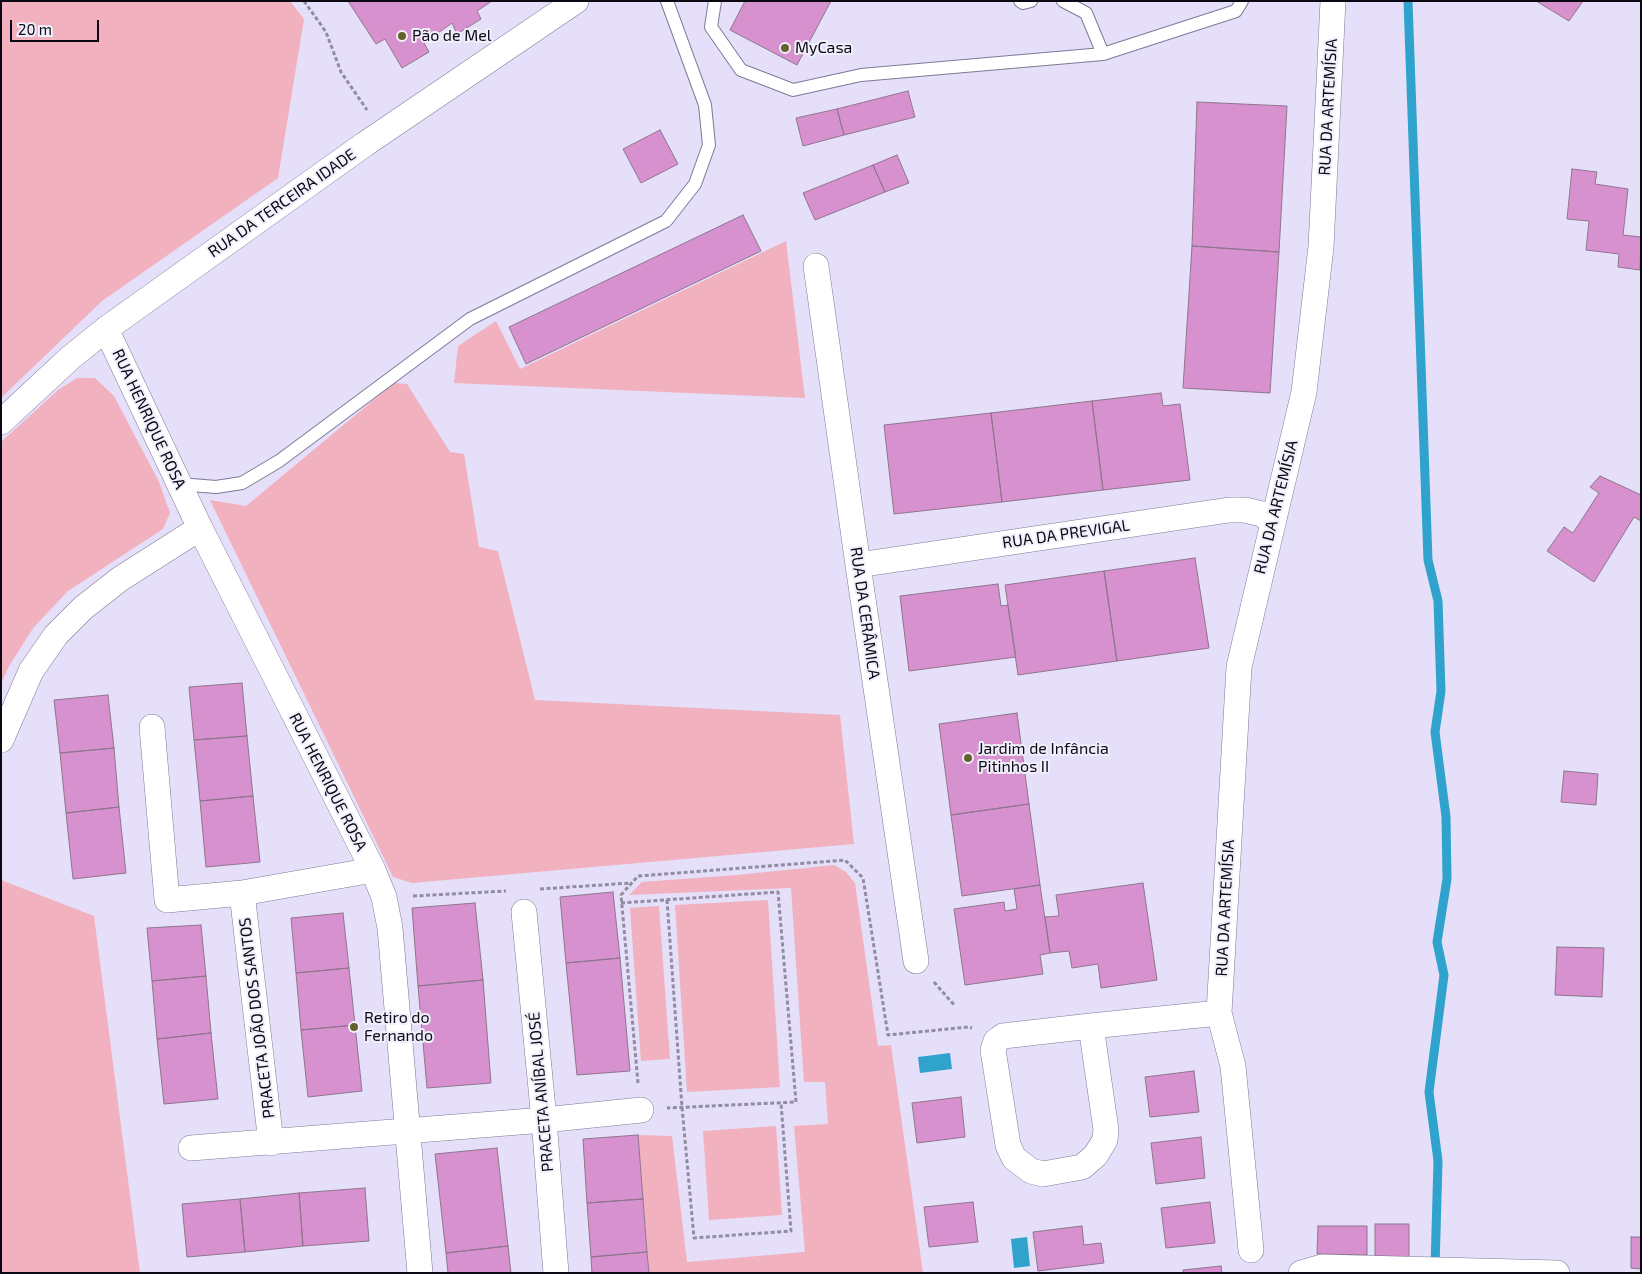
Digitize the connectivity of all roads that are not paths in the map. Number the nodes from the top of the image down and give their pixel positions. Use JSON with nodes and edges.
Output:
{"nodes":[{"id":1,"x":576,"y":1,"type":"edge"},
{"id":2,"x":667,"y":1,"type":"edge"},
{"id":3,"x":715,"y":1,"type":"edge"},
{"id":4,"x":1020,"y":1,"type":"edge"},
{"id":5,"x":1031,"y":1,"type":"edge"},
{"id":6,"x":1063,"y":1,"type":"edge"},
{"id":7,"x":1242,"y":1,"type":"edge"},
{"id":8,"x":1333,"y":1,"type":"edge"},
{"id":9,"x":1103,"y":54,"type":"junction"},
{"id":10,"x":816,"y":266,"type":"dead end"},
{"id":11,"x":106,"y":329,"type":"junction"},
{"id":12,"x":1,"y":422,"type":"edge"},
{"id":13,"x":179,"y":484,"type":"junction"},
{"id":14,"x":1272,"y":522,"type":"junction"},
{"id":15,"x":200,"y":528,"type":"junction"},
{"id":16,"x":858,"y":565,"type":"junction"},
{"id":17,"x":152,"y":727,"type":"dead end"},
{"id":18,"x":1,"y":740,"type":"edge"},
{"id":19,"x":372,"y":870,"type":"junction"},
{"id":20,"x":242,"y":893,"type":"junction"},
{"id":21,"x":524,"y":912,"type":"dead end"},
{"id":22,"x":916,"y":961,"type":"dead end"},
{"id":23,"x":1219,"y":1013,"type":"junction"},
{"id":24,"x":1091,"y":1026,"type":"junction"},
{"id":25,"x":641,"y":1110,"type":"road end"},
{"id":26,"x":544,"y":1120,"type":"junction"},
{"id":27,"x":408,"y":1130,"type":"junction"},
{"id":28,"x":271,"y":1143,"type":"junction"},
{"id":29,"x":192,"y":1148,"type":"dead end"},
{"id":30,"x":1251,"y":1250,"type":"dead end"},
{"id":31,"x":420,"y":1273,"type":"edge"},
{"id":32,"x":556,"y":1273,"type":"edge"},
{"id":33,"x":1301,"y":1273,"type":"edge"},
{"id":34,"x":1557,"y":1273,"type":"edge"}],
"edges":[{"from":1,"to":11,"type":"street","name":"RUA DA TERCEIRA IDADE"},
{"from":2,"to":13,"type":"lane"},
{"from":3,"to":9,"type":"lane"},
{"from":4,"to":5,"type":"lane"},
{"from":6,"to":9,"type":"lane"},
{"from":7,"to":9,"type":"lane"},
{"from":8,"to":14,"type":"street","name":"RUA DA ARTEMÍSIA"},
{"from":10,"to":16,"type":"street","name":"RUA DA CERÂMICA"},
{"from":11,"to":12,"type":"street","name":"RUA DA TERCEIRA IDADE"},
{"from":11,"to":13,"type":"street","name":"RUA HENRIQUE ROSA"},
{"from":13,"to":15,"type":"street","name":"RUA HENRIQUE ROSA"},
{"from":14,"to":16,"type":"street","name":"RUA DA PREVIGAL"},
{"from":14,"to":23,"type":"street","name":"RUA DA ARTEMÍSIA"},
{"from":15,"to":18,"type":"street"},
{"from":15,"to":19,"type":"street","name":"RUA HENRIQUE ROSA"},
{"from":16,"to":22,"type":"street","name":"RUA DA CERÂMICA"},
{"from":17,"to":20,"type":"street"},
{"from":19,"to":20,"type":"street"},
{"from":19,"to":27,"type":"street","name":"RUA HENRIQUE ROSA"},
{"from":20,"to":28,"type":"street","name":"PRACETA JOÃO DOS SANTOS"},
{"from":21,"to":26,"type":"street","name":"PRACETA ANÍBAL JOSÉ"},
{"from":23,"to":24,"type":"street"},
{"from":23,"to":30,"type":"street","name":"RUA DA ARTEMÍSIA"},
{"from":24,"to":24,"type":"street"},
{"from":25,"to":26,"type":"street","name":"PRACETA JOÃO DOS SANTOS"},
{"from":26,"to":27,"type":"street","name":"PRACETA JOÃO DOS SANTOS"},
{"from":26,"to":32,"type":"street","name":"PRACETA ANÍBAL JOSÉ"},
{"from":27,"to":28,"type":"street","name":"PRACETA JOÃO DOS SANTOS"},
{"from":27,"to":31,"type":"street","name":"RUA HENRIQUE ROSA"},
{"from":28,"to":29,"type":"street","name":"PRACETA JOÃO DOS SANTOS"},
{"from":33,"to":34,"type":"street"}]}
